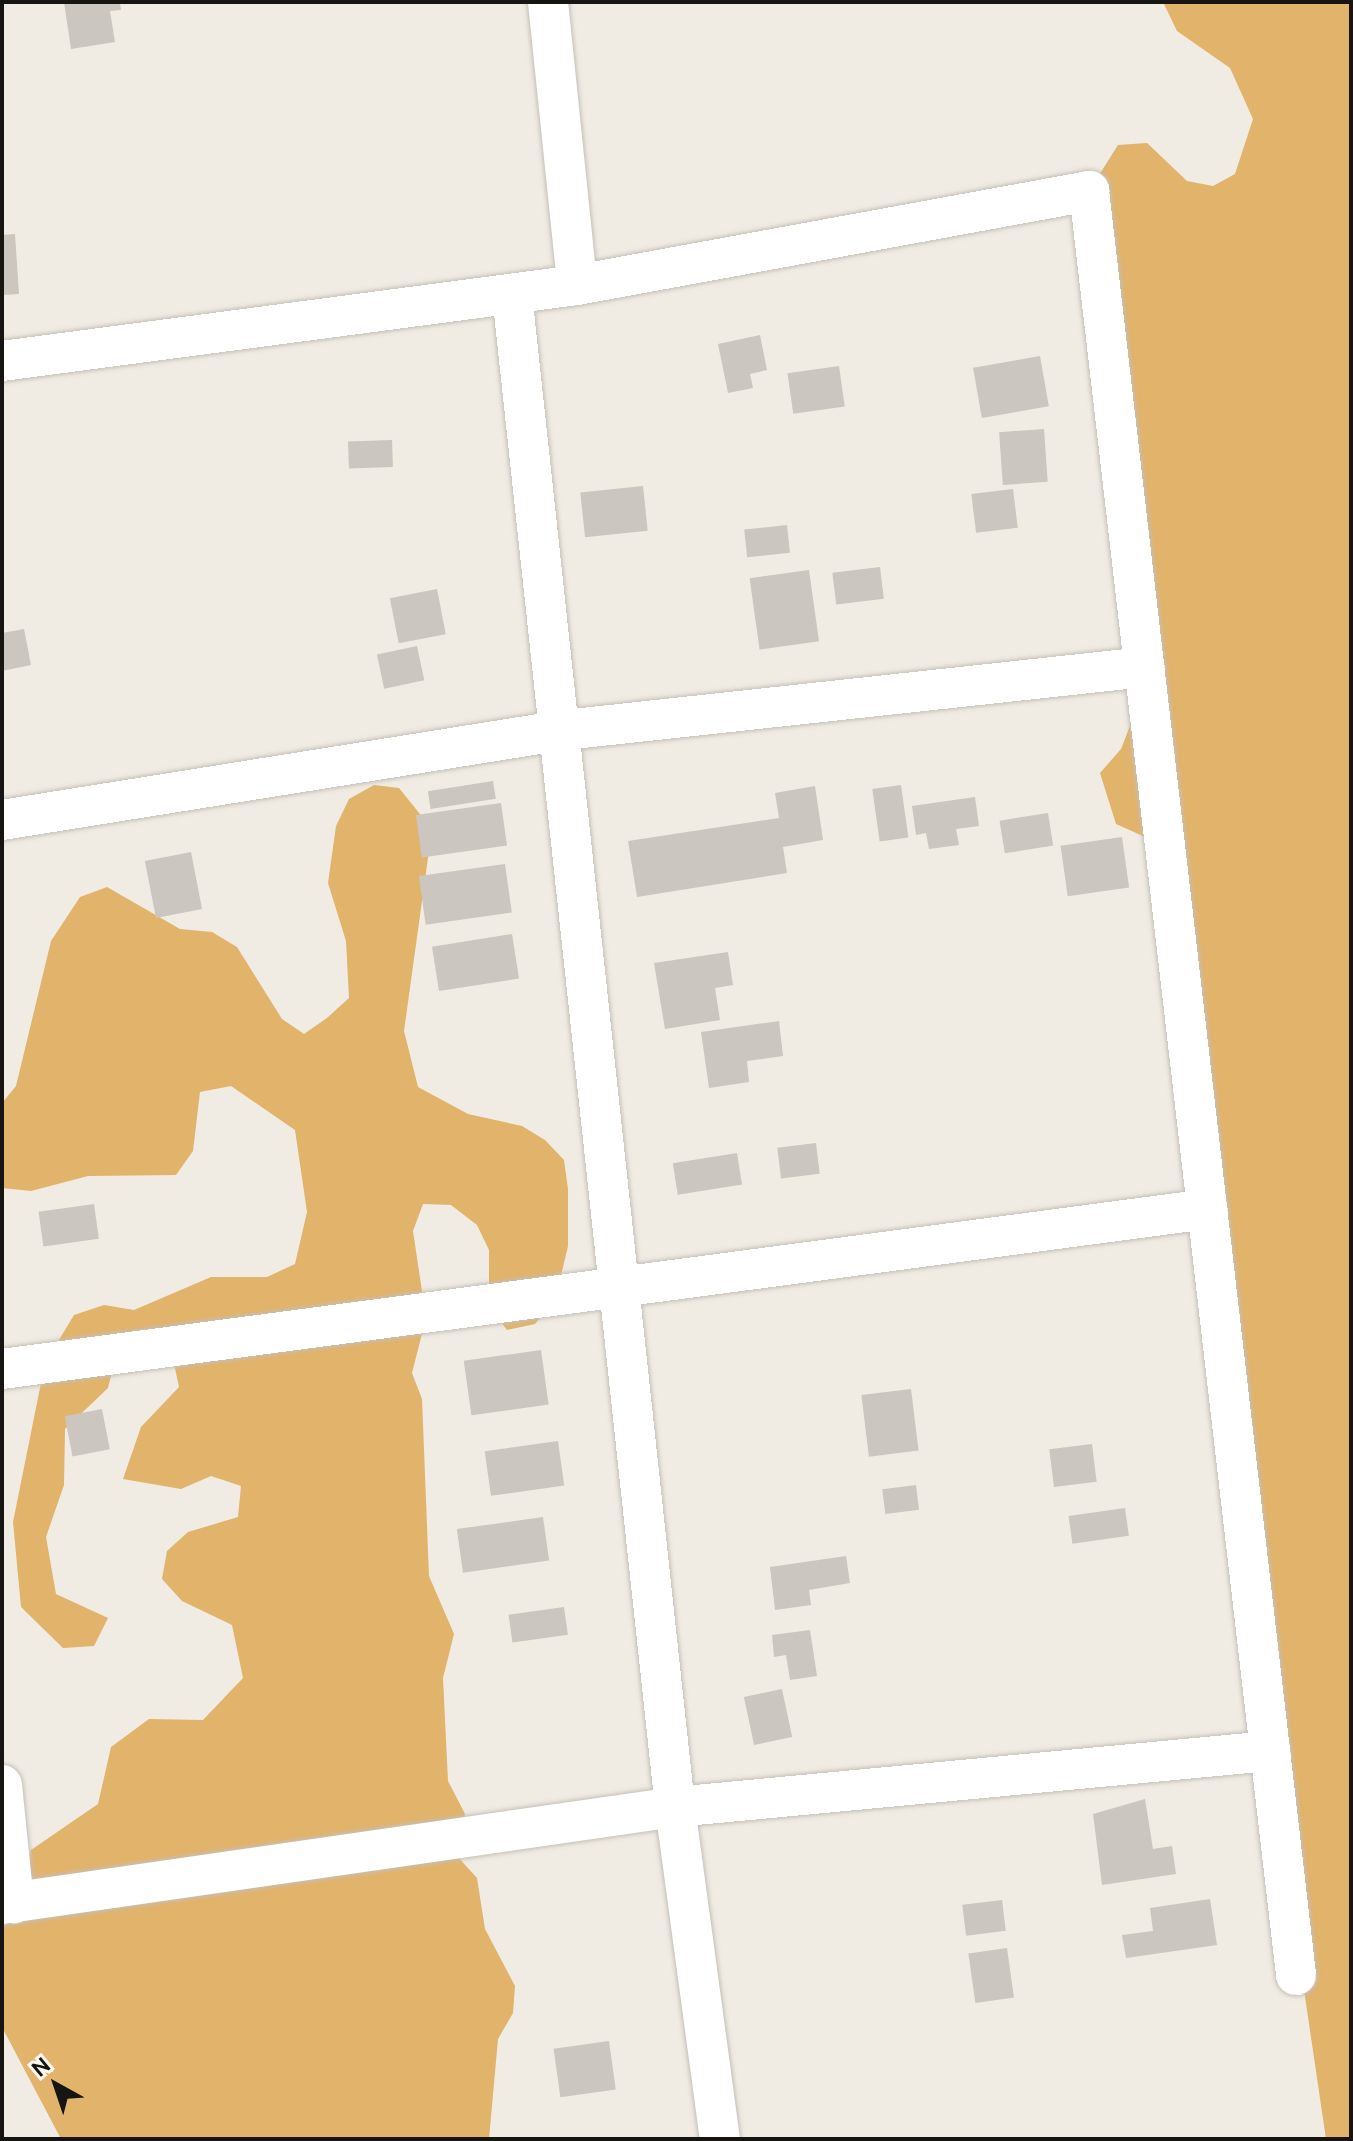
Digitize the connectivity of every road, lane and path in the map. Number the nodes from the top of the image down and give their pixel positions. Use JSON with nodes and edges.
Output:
{"nodes":[{"id":1,"x":548,"y":2,"type":"edge"},
{"id":2,"x":577,"y":285,"type":"junction"},
{"id":3,"x":512,"y":294,"type":"junction"},
{"id":4,"x":2,"y":361,"type":"edge"},
{"id":5,"x":1145,"y":667,"type":"junction"},
{"id":6,"x":564,"y":730,"type":"junction"},
{"id":7,"x":2,"y":820,"type":"edge"},
{"id":8,"x":1207,"y":1209,"type":"junction"},
{"id":9,"x":621,"y":1287,"type":"junction"},
{"id":10,"x":2,"y":1369,"type":"edge"},
{"id":11,"x":1270,"y":1751,"type":"junction"},
{"id":12,"x":2,"y":1785,"type":"edge"},
{"id":13,"x":675,"y":1807,"type":"junction"},
{"id":14,"x":8,"y":1904,"type":"edge"},
{"id":15,"x":1296,"y":1975,"type":"dead end"},
{"id":16,"x":720,"y":2139,"type":"edge"}],
"edges":[{"from":1,"to":2,"type":"street"},
{"from":2,"to":3,"type":"street"},
{"from":2,"to":5,"type":"street"},
{"from":3,"to":4,"type":"street"},
{"from":3,"to":6,"type":"street"},
{"from":5,"to":6,"type":"street"},
{"from":5,"to":8,"type":"street"},
{"from":6,"to":7,"type":"street"},
{"from":6,"to":9,"type":"street"},
{"from":8,"to":9,"type":"street"},
{"from":8,"to":11,"type":"street"},
{"from":9,"to":10,"type":"street"},
{"from":9,"to":13,"type":"street"},
{"from":11,"to":13,"type":"street"},
{"from":11,"to":15,"type":"street"},
{"from":12,"to":14,"type":"street"},
{"from":13,"to":14,"type":"street"},
{"from":13,"to":16,"type":"street"}]}
